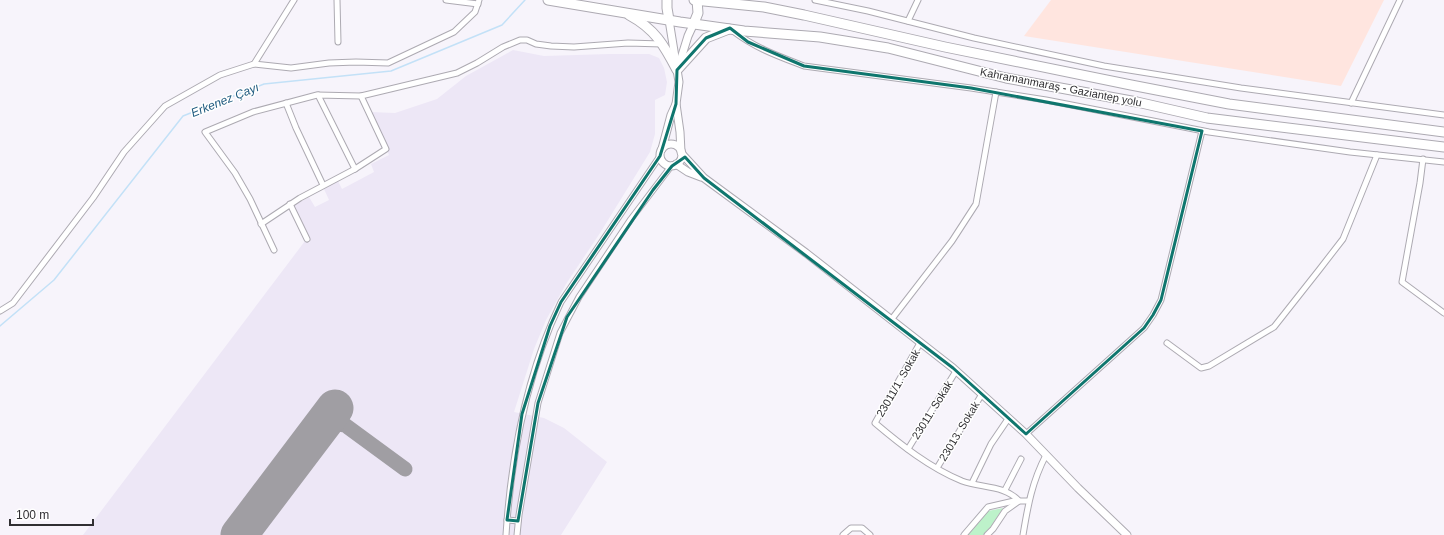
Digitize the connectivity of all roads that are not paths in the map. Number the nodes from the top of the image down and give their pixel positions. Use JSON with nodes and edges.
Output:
{"nodes":[{"id":1,"x":294,"y":0,"type":"edge"},
{"id":2,"x":337,"y":0,"type":"edge"},
{"id":3,"x":446,"y":0,"type":"edge"},
{"id":4,"x":548,"y":0,"type":"edge"},
{"id":5,"x":667,"y":0,"type":"edge"},
{"id":6,"x":696,"y":0,"type":"edge"},
{"id":7,"x":815,"y":0,"type":"edge"},
{"id":8,"x":918,"y":0,"type":"edge"},
{"id":9,"x":1400,"y":0,"type":"edge"},
{"id":10,"x":479,"y":2,"type":"edge"},
{"id":11,"x":624,"y":12,"type":"junction"},
{"id":12,"x":669,"y":20,"type":"junction"},
{"id":13,"x":908,"y":21,"type":"junction"},
{"id":14,"x":694,"y":24,"type":"junction"},
{"id":15,"x":730,"y":28,"type":"junction"},
{"id":16,"x":338,"y":42,"type":"dead end"},
{"id":17,"x":663,"y":44,"type":"junction"},
{"id":18,"x":254,"y":64,"type":"junction"},
{"id":19,"x":678,"y":70,"type":"junction"},
{"id":20,"x":996,"y":92,"type":"junction"},
{"id":21,"x":318,"y":95,"type":"junction"},
{"id":22,"x":361,"y":96,"type":"junction"},
{"id":23,"x":286,"y":103,"type":"junction"},
{"id":24,"x":1351,"y":103,"type":"junction"},
{"id":25,"x":676,"y":104,"type":"junction"},
{"id":26,"x":1444,"y":115,"type":"edge"},
{"id":27,"x":1202,"y":131,"type":"junction"},
{"id":28,"x":1444,"y":132,"type":"edge"},
{"id":29,"x":1444,"y":147,"type":"edge"},
{"id":30,"x":661,"y":153,"type":"junction"},
{"id":31,"x":682,"y":153,"type":"junction"},
{"id":32,"x":1377,"y":155,"type":"junction"},
{"id":33,"x":1423,"y":159,"type":"junction"},
{"id":34,"x":1444,"y":162,"type":"edge"},
{"id":35,"x":674,"y":165,"type":"junction"},
{"id":36,"x":355,"y":168,"type":"junction"},
{"id":37,"x":704,"y":178,"type":"junction"},
{"id":38,"x":323,"y":185,"type":"junction"},
{"id":39,"x":290,"y":204,"type":"junction"},
{"id":40,"x":261,"y":224,"type":"junction"},
{"id":41,"x":307,"y":239,"type":"dead end"},
{"id":42,"x":274,"y":250,"type":"dead end"},
{"id":43,"x":0,"y":311,"type":"edge"},
{"id":44,"x":1444,"y":313,"type":"edge"},
{"id":45,"x":891,"y":320,"type":"junction"},
{"id":46,"x":920,"y":343,"type":"junction"},
{"id":47,"x":1167,"y":343,"type":"dead end"},
{"id":48,"x":956,"y":371,"type":"junction"},
{"id":49,"x":982,"y":394,"type":"junction"},
{"id":50,"x":1008,"y":419,"type":"junction"},
{"id":51,"x":1026,"y":434,"type":"junction"},
{"id":52,"x":908,"y":449,"type":"junction"},
{"id":53,"x":1046,"y":455,"type":"junction"},
{"id":54,"x":1021,"y":459,"type":"dead end"},
{"id":55,"x":937,"y":468,"type":"junction"},
{"id":56,"x":972,"y":482,"type":"junction"},
{"id":57,"x":1005,"y":490,"type":"junction"},
{"id":58,"x":1019,"y":501,"type":"junction"},
{"id":59,"x":1028,"y":501,"type":"junction"},
{"id":60,"x":507,"y":520,"type":"junction"},
{"id":61,"x":518,"y":521,"type":"junction"},
{"id":62,"x":506,"y":535,"type":"edge"},
{"id":63,"x":517,"y":535,"type":"edge"},
{"id":64,"x":843,"y":535,"type":"edge"},
{"id":65,"x":870,"y":535,"type":"edge"},
{"id":66,"x":964,"y":535,"type":"edge"},
{"id":67,"x":988,"y":535,"type":"edge"},
{"id":68,"x":1023,"y":535,"type":"edge"},
{"id":69,"x":1127,"y":535,"type":"edge"}],
"edges":[{"from":1,"to":18,"type":"street"},
{"from":2,"to":16,"type":"street"},
{"from":3,"to":10,"type":"street"},
{"from":4,"to":11,"type":"highway","name":"Kahramanmaraş - Gaziantep yolu"},
{"from":5,"to":12,"type":"highway"},
{"from":6,"to":14,"type":"highway"},
{"from":6,"to":28,"type":"highway","name":"Kahramanmaraş - Gaziantep yolu"},
{"from":7,"to":13,"type":"street"},
{"from":8,"to":13,"type":"street"},
{"from":9,"to":24,"type":"street"},
{"from":10,"to":18,"type":"street"},
{"from":11,"to":12,"type":"highway","name":"Kahramanmaraş - Gaziantep yolu"},
{"from":11,"to":17,"type":"highway"},
{"from":12,"to":14,"type":"highway","name":"Kahramanmaraş - Gaziantep yolu"},
{"from":12,"to":19,"type":"street"},
{"from":13,"to":24,"type":"street"},
{"from":14,"to":15,"type":"highway","name":"Kahramanmaraş - Gaziantep yolu"},
{"from":14,"to":19,"type":"street"},
{"from":15,"to":19,"type":"highway"},
{"from":15,"to":20,"type":"street"},
{"from":15,"to":29,"type":"highway","name":"Kahramanmaraş - Gaziantep yolu"},
{"from":17,"to":19,"type":"highway"},
{"from":17,"to":22,"type":"street"},
{"from":18,"to":43,"type":"street"},
{"from":19,"to":25,"type":"street"},
{"from":20,"to":27,"type":"street"},
{"from":20,"to":45,"type":"street"},
{"from":21,"to":22,"type":"street"},
{"from":21,"to":23,"type":"street"},
{"from":21,"to":36,"type":"street"},
{"from":22,"to":36,"type":"street"},
{"from":23,"to":38,"type":"street"},
{"from":23,"to":40,"type":"street"},
{"from":24,"to":26,"type":"street"},
{"from":25,"to":30,"type":"street"},
{"from":25,"to":31,"type":"street"},
{"from":27,"to":32,"type":"street"},
{"from":27,"to":51,"type":"street"},
{"from":30,"to":31,"type":"street"},
{"from":30,"to":35,"type":"street"},
{"from":30,"to":60,"type":"street"},
{"from":31,"to":35,"type":"street"},
{"from":31,"to":37,"type":"street"},
{"from":32,"to":33,"type":"street"},
{"from":32,"to":47,"type":"street"},
{"from":33,"to":34,"type":"street"},
{"from":33,"to":44,"type":"street"},
{"from":35,"to":37,"type":"street"},
{"from":35,"to":61,"type":"street"},
{"from":36,"to":38,"type":"street"},
{"from":37,"to":45,"type":"street"},
{"from":38,"to":39,"type":"street"},
{"from":39,"to":40,"type":"street"},
{"from":39,"to":41,"type":"street"},
{"from":40,"to":42,"type":"street"},
{"from":45,"to":46,"type":"street"},
{"from":46,"to":48,"type":"street"},
{"from":46,"to":52,"type":"street","name":"23011/1. Sokak"},
{"from":48,"to":49,"type":"street"},
{"from":48,"to":52,"type":"street","name":"23011. Sokak"},
{"from":49,"to":50,"type":"street"},
{"from":49,"to":55,"type":"street","name":"23013. Sokak"},
{"from":50,"to":51,"type":"street"},
{"from":50,"to":56,"type":"street"},
{"from":51,"to":53,"type":"street"},
{"from":52,"to":55,"type":"street"},
{"from":53,"to":59,"type":"street"},
{"from":53,"to":69,"type":"street"},
{"from":54,"to":57,"type":"street"},
{"from":55,"to":56,"type":"street"},
{"from":56,"to":57,"type":"street"},
{"from":57,"to":58,"type":"street"},
{"from":58,"to":59,"type":"street"},
{"from":58,"to":66,"type":"street"},
{"from":58,"to":67,"type":"street"},
{"from":59,"to":68,"type":"street"},
{"from":60,"to":61,"type":"street"},
{"from":60,"to":62,"type":"street"},
{"from":61,"to":63,"type":"street"},
{"from":64,"to":65,"type":"street"}]}
